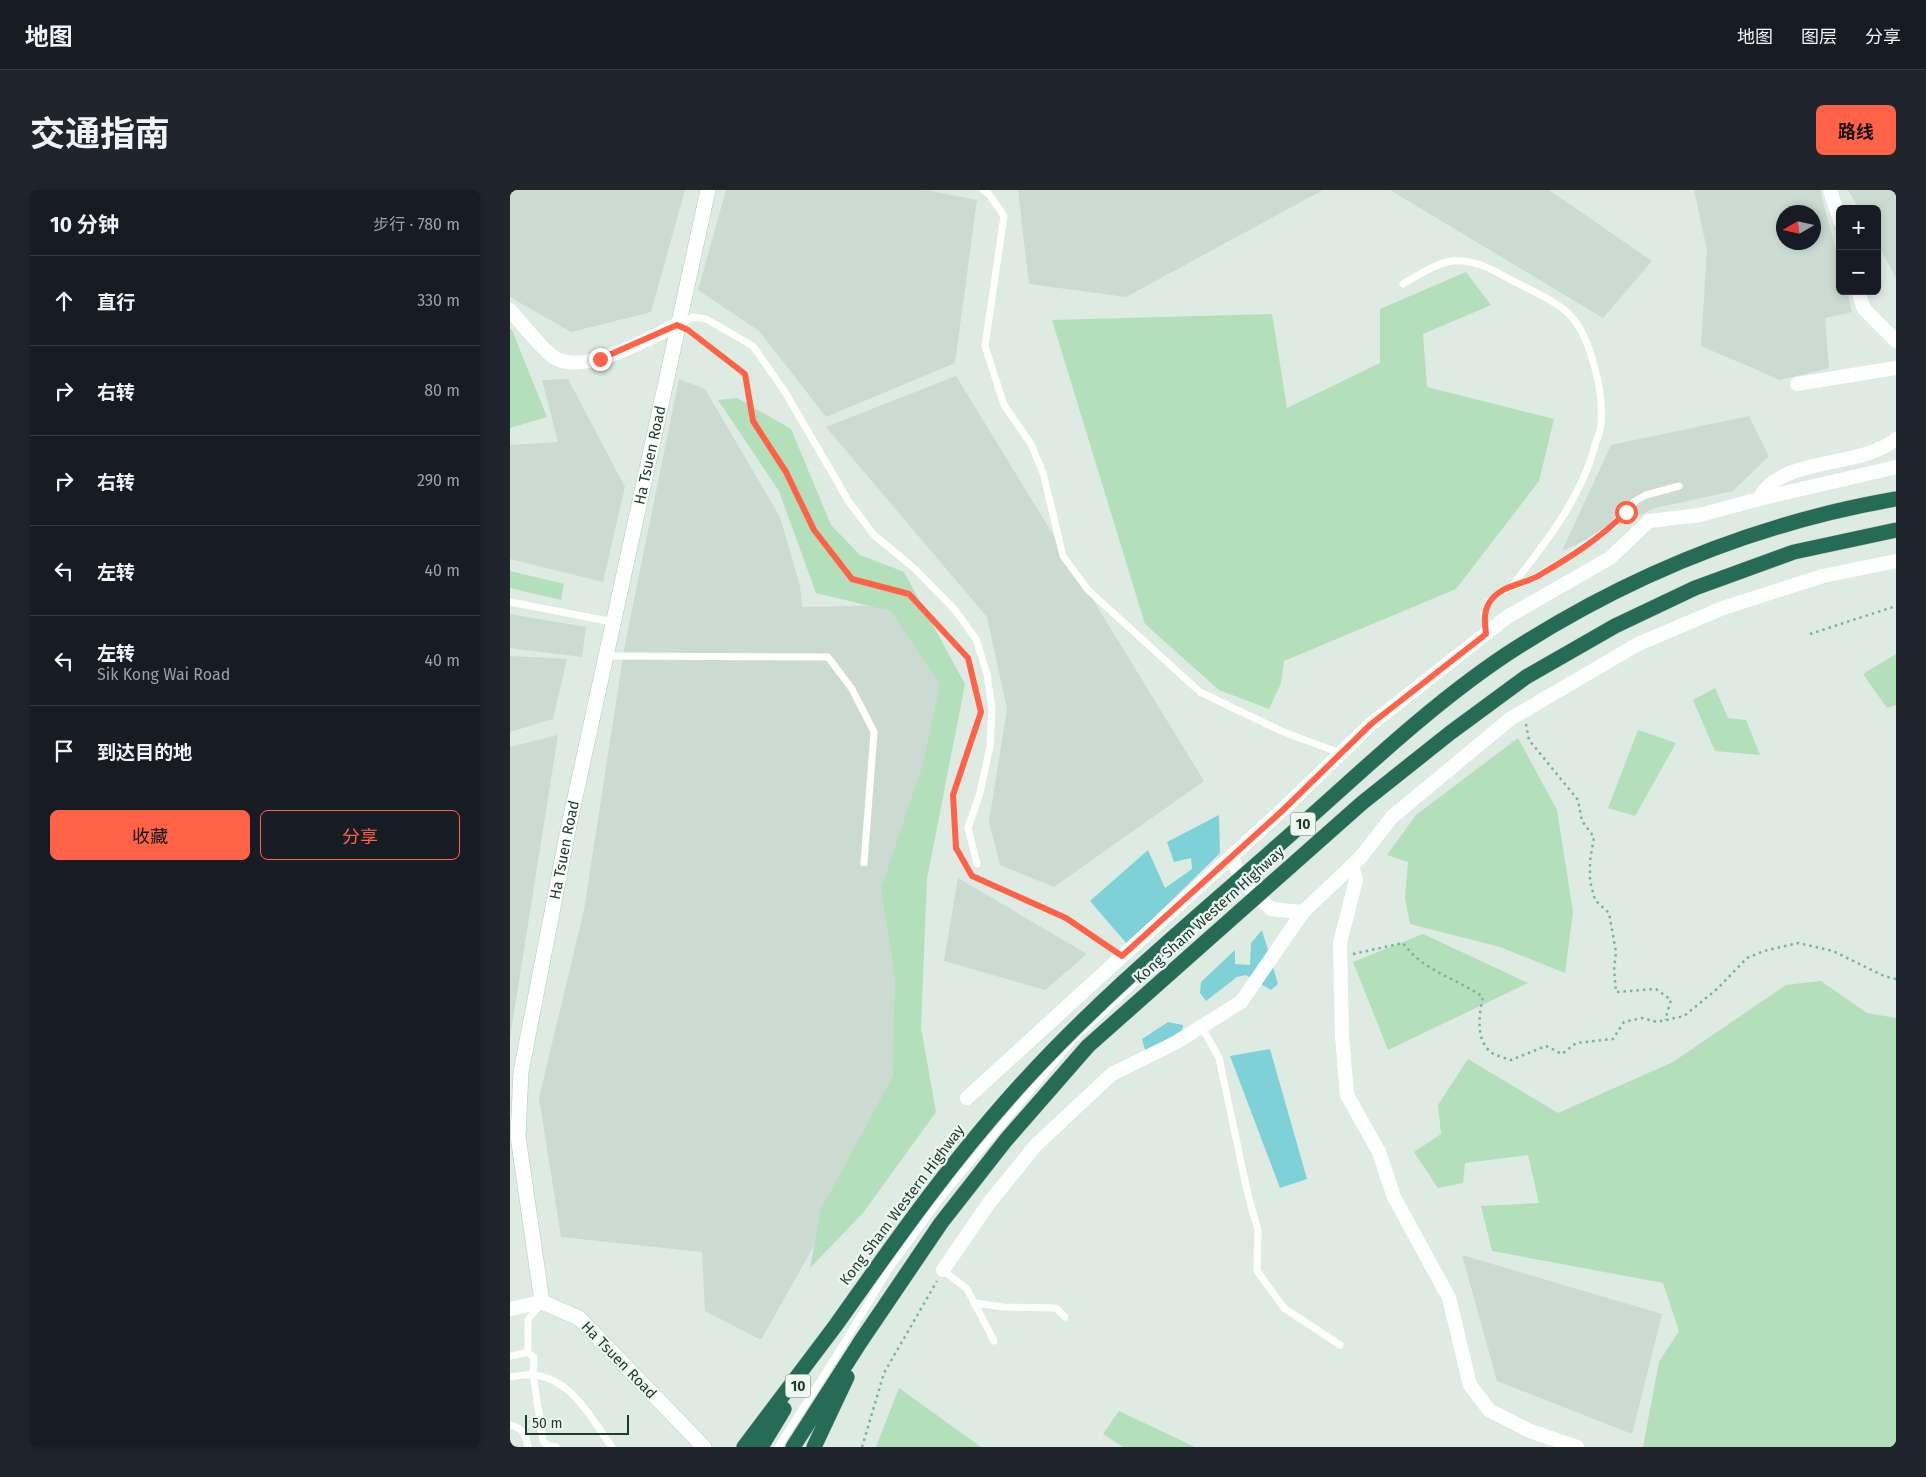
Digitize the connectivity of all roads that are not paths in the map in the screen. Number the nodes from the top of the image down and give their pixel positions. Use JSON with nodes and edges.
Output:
{"nodes":[{"id":1,"x":708,"y":190,"type":"edge"},
{"id":2,"x":983,"y":190,"type":"edge"},
{"id":3,"x":1830,"y":190,"type":"edge"},
{"id":4,"x":1836,"y":209,"type":"edge"},
{"id":5,"x":1402,"y":284,"type":"dead end"},
{"id":6,"x":1859,"y":295,"type":"edge"},
{"id":7,"x":510,"y":310,"type":"edge"},
{"id":8,"x":677,"y":325,"type":"junction"},
{"id":9,"x":1896,"y":341,"type":"edge"},
{"id":10,"x":1896,"y":368,"type":"edge"},
{"id":11,"x":1797,"y":384,"type":"dead end"},
{"id":12,"x":1896,"y":439,"type":"edge"},
{"id":13,"x":1896,"y":467,"type":"edge"},
{"id":14,"x":1680,"y":486,"type":"dead end"},
{"id":15,"x":1759,"y":499,"type":"junction"},
{"id":16,"x":1896,"y":499,"type":"edge"},
{"id":17,"x":1896,"y":530,"type":"edge"},
{"id":18,"x":1896,"y":561,"type":"edge"},
{"id":19,"x":1513,"y":585,"type":"junction"},
{"id":20,"x":510,"y":602,"type":"edge"},
{"id":21,"x":613,"y":622,"type":"junction"},
{"id":22,"x":1486,"y":634,"type":"junction"},
{"id":23,"x":606,"y":656,"type":"junction"},
{"id":24,"x":1340,"y":753,"type":"junction"},
{"id":25,"x":1231,"y":857,"type":"junction"},
{"id":26,"x":864,"y":862,"type":"dead end"},
{"id":27,"x":977,"y":864,"type":"dead end"},
{"id":28,"x":1352,"y":865,"type":"junction"},
{"id":29,"x":1244,"y":883,"type":"junction"},
{"id":30,"x":1303,"y":912,"type":"junction"},
{"id":31,"x":1202,"y":1027,"type":"junction"},
{"id":32,"x":967,"y":1098,"type":"dead end"},
{"id":33,"x":943,"y":1270,"type":"joint"},
{"id":34,"x":542,"y":1302,"type":"junction"},
{"id":35,"x":976,"y":1304,"type":"junction"},
{"id":36,"x":510,"y":1309,"type":"edge"},
{"id":37,"x":1065,"y":1317,"type":"dead end"},
{"id":38,"x":836,"y":1325,"type":"junction"},
{"id":39,"x":861,"y":1341,"type":"junction"},
{"id":40,"x":994,"y":1341,"type":"dead end"},
{"id":41,"x":1340,"y":1345,"type":"dead end"},
{"id":42,"x":528,"y":1352,"type":"junction"},
{"id":43,"x":510,"y":1356,"type":"edge"},
{"id":44,"x":533,"y":1374,"type":"junction"},
{"id":45,"x":510,"y":1377,"type":"edge"},
{"id":46,"x":510,"y":1425,"type":"edge"},
{"id":47,"x":528,"y":1447,"type":"edge"},
{"id":48,"x":556,"y":1447,"type":"edge"},
{"id":49,"x":612,"y":1447,"type":"edge"},
{"id":50,"x":704,"y":1447,"type":"edge"},
{"id":51,"x":744,"y":1447,"type":"edge"},
{"id":52,"x":761,"y":1447,"type":"edge"},
{"id":53,"x":778,"y":1447,"type":"edge"},
{"id":54,"x":793,"y":1447,"type":"edge"},
{"id":55,"x":814,"y":1447,"type":"edge"},
{"id":56,"x":1577,"y":1447,"type":"edge"}],
"edges":[{"from":1,"to":8,"type":"street","name":"Ha Tsuen Road"},
{"from":2,"to":24,"type":"lane"},
{"from":3,"to":4,"type":"street"},
{"from":5,"to":19,"type":"lane"},
{"from":6,"to":9,"type":"street"},
{"from":7,"to":8,"type":"street"},
{"from":8,"to":21,"type":"street","name":"Ha Tsuen Road"},
{"from":8,"to":27,"type":"lane"},
{"from":10,"to":11,"type":"street"},
{"from":12,"to":15,"type":"street"},
{"from":13,"to":15,"type":"street"},
{"from":14,"to":19,"type":"lane"},
{"from":15,"to":22,"type":"street"},
{"from":16,"to":38,"type":"highway","name":"Kong Sham Western Highway","number":"10","bridge":true},
{"from":17,"to":39,"type":"highway","name":"Kong Sham Western Highway","number":"10","bridge":true},
{"from":18,"to":28,"type":"street"},
{"from":19,"to":22,"type":"lane"},
{"from":20,"to":21,"type":"lane"},
{"from":21,"to":23,"type":"street","name":"Ha Tsuen Road"},
{"from":22,"to":24,"type":"street"},
{"from":23,"to":26,"type":"lane"},
{"from":23,"to":34,"type":"street","name":"Ha Tsuen Road"},
{"from":24,"to":25,"type":"street"},
{"from":25,"to":29,"type":"street"},
{"from":25,"to":32,"type":"street"},
{"from":28,"to":30,"type":"street"},
{"from":28,"to":56,"type":"street"},
{"from":29,"to":30,"type":"street"},
{"from":29,"to":53,"type":"lane"},
{"from":30,"to":31,"type":"street"},
{"from":31,"to":33,"type":"street"},
{"from":31,"to":41,"type":"lane"},
{"from":33,"to":35,"type":"lane"},
{"from":34,"to":36,"type":"street"},
{"from":34,"to":42,"type":"lane"},
{"from":34,"to":50,"type":"street","name":"Ha Tsuen Road"},
{"from":35,"to":37,"type":"lane"},
{"from":35,"to":40,"type":"lane"},
{"from":38,"to":51,"type":"highway"},
{"from":38,"to":52,"type":"highway","name":"Kong Sham Western Highway","number":"10"},
{"from":39,"to":54,"type":"highway","name":"Kong Sham Western Highway","number":"10"},
{"from":39,"to":55,"type":"highway"},
{"from":42,"to":43,"type":"lane"},
{"from":42,"to":44,"type":"lane"},
{"from":44,"to":45,"type":"lane"},
{"from":44,"to":48,"type":"lane"},
{"from":44,"to":49,"type":"lane"},
{"from":46,"to":47,"type":"lane"}]}
